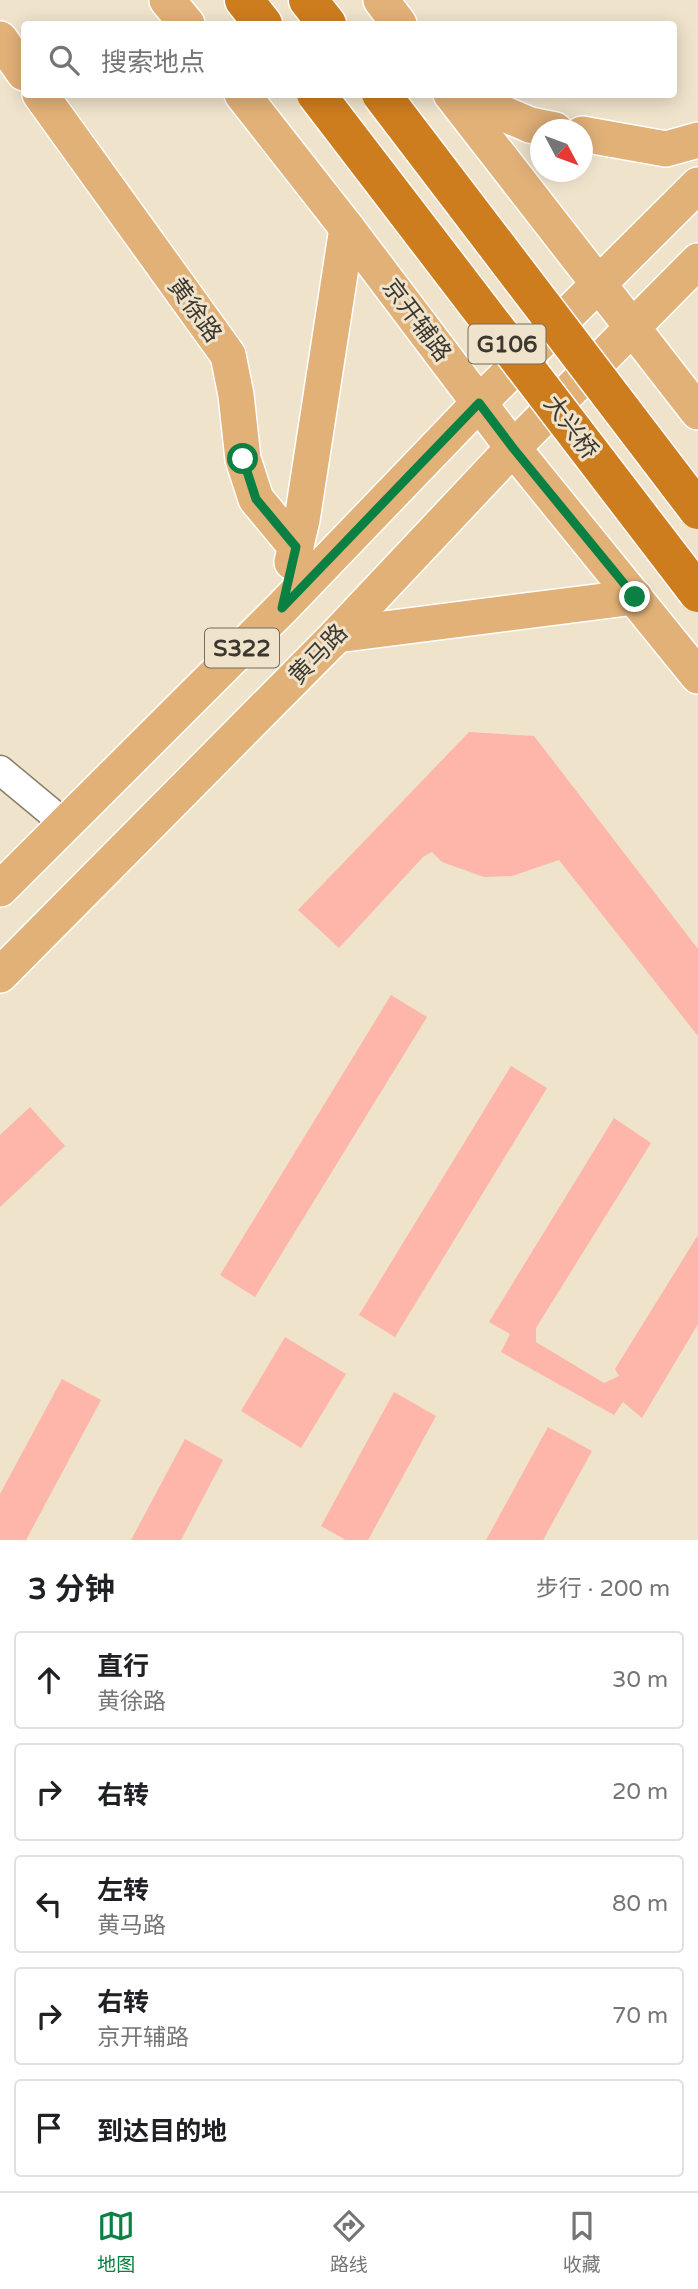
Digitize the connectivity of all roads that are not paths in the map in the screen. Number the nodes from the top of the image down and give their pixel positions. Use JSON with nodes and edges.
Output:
{"nodes":[{"id":1,"x":167,"y":0,"type":"edge"},
{"id":2,"x":244,"y":0,"type":"edge"},
{"id":3,"x":309,"y":0,"type":"edge"},
{"id":4,"x":381,"y":0,"type":"edge"},
{"id":5,"x":184,"y":21,"type":"edge"},
{"id":6,"x":261,"y":21,"type":"edge"},
{"id":7,"x":325,"y":21,"type":"edge"},
{"id":8,"x":397,"y":21,"type":"edge"},
{"id":9,"x":0,"y":39,"type":"edge"},
{"id":10,"x":21,"y":69,"type":"edge"},
{"id":11,"x":43,"y":98,"type":"edge"},
{"id":12,"x":245,"y":98,"type":"edge"},
{"id":13,"x":319,"y":98,"type":"edge"},
{"id":14,"x":384,"y":98,"type":"edge"},
{"id":15,"x":455,"y":98,"type":"edge"},
{"id":16,"x":467,"y":98,"type":"edge"},
{"id":17,"x":530,"y":125,"type":"edge"},
{"id":18,"x":593,"y":136,"type":"edge"},
{"id":19,"x":698,"y":140,"type":"edge"},
{"id":20,"x":698,"y":186,"type":"edge"},
{"id":21,"x":347,"y":228,"type":"junction"},
{"id":22,"x":698,"y":261,"type":"edge"},
{"id":23,"x":597,"y":285,"type":"junction"},
{"id":24,"x":631,"y":328,"type":"junction"},
{"id":25,"x":479,"y":403,"type":"junction"},
{"id":26,"x":698,"y":412,"type":"edge"},
{"id":27,"x":513,"y":448,"type":"junction"},
{"id":28,"x":698,"y":510,"type":"edge"},
{"id":29,"x":296,"y":547,"type":"junction"},
{"id":30,"x":698,"y":593,"type":"edge"},
{"id":31,"x":635,"y":597,"type":"junction"},
{"id":32,"x":282,"y":608,"type":"junction"},
{"id":33,"x":337,"y":635,"type":"junction"},
{"id":34,"x":698,"y":676,"type":"edge"},
{"id":35,"x":0,"y":770,"type":"edge"},
{"id":36,"x":65,"y":824,"type":"junction"},
{"id":37,"x":0,"y":889,"type":"edge"},
{"id":38,"x":0,"y":975,"type":"edge"}],
"edges":[{"from":1,"to":5,"type":"main road"},
{"from":2,"to":6,"type":"highway"},
{"from":3,"to":7,"type":"highway"},
{"from":4,"to":8,"type":"main road"},
{"from":9,"to":10,"type":"main road"},
{"from":11,"to":29,"type":"main road","name":"黄徐路"},
{"from":12,"to":21,"type":"main road","name":"京开辅路"},
{"from":13,"to":30,"type":"highway","name":"大兴桥","number":"G106","bridge":true},
{"from":14,"to":28,"type":"highway","name":"大兴桥","number":"G106","bridge":true},
{"from":15,"to":23,"type":"main road"},
{"from":16,"to":17,"type":"main road"},
{"from":18,"to":19,"type":"main road"},
{"from":20,"to":23,"type":"main road"},
{"from":21,"to":25,"type":"main road","name":"京开辅路"},
{"from":21,"to":29,"type":"main road"},
{"from":22,"to":24,"type":"main road","name":"黄马路"},
{"from":23,"to":24,"type":"main road"},
{"from":23,"to":25,"type":"main road"},
{"from":24,"to":26,"type":"main road"},
{"from":24,"to":27,"type":"main road","name":"黄马路"},
{"from":25,"to":27,"type":"main road","name":"京开辅路"},
{"from":25,"to":32,"type":"main road","number":"S322"},
{"from":27,"to":31,"type":"main road","name":"京开辅路"},
{"from":27,"to":33,"type":"main road","name":"黄马路","number":"S322"},
{"from":29,"to":32,"type":"main road"},
{"from":31,"to":33,"type":"main road"},
{"from":31,"to":34,"type":"main road","name":"京开辅路"},
{"from":32,"to":36,"type":"main road","number":"S322"},
{"from":33,"to":38,"type":"main road","name":"黄马路","number":"S322"},
{"from":35,"to":36,"type":"street"},
{"from":36,"to":37,"type":"main road","number":"S322"}]}
